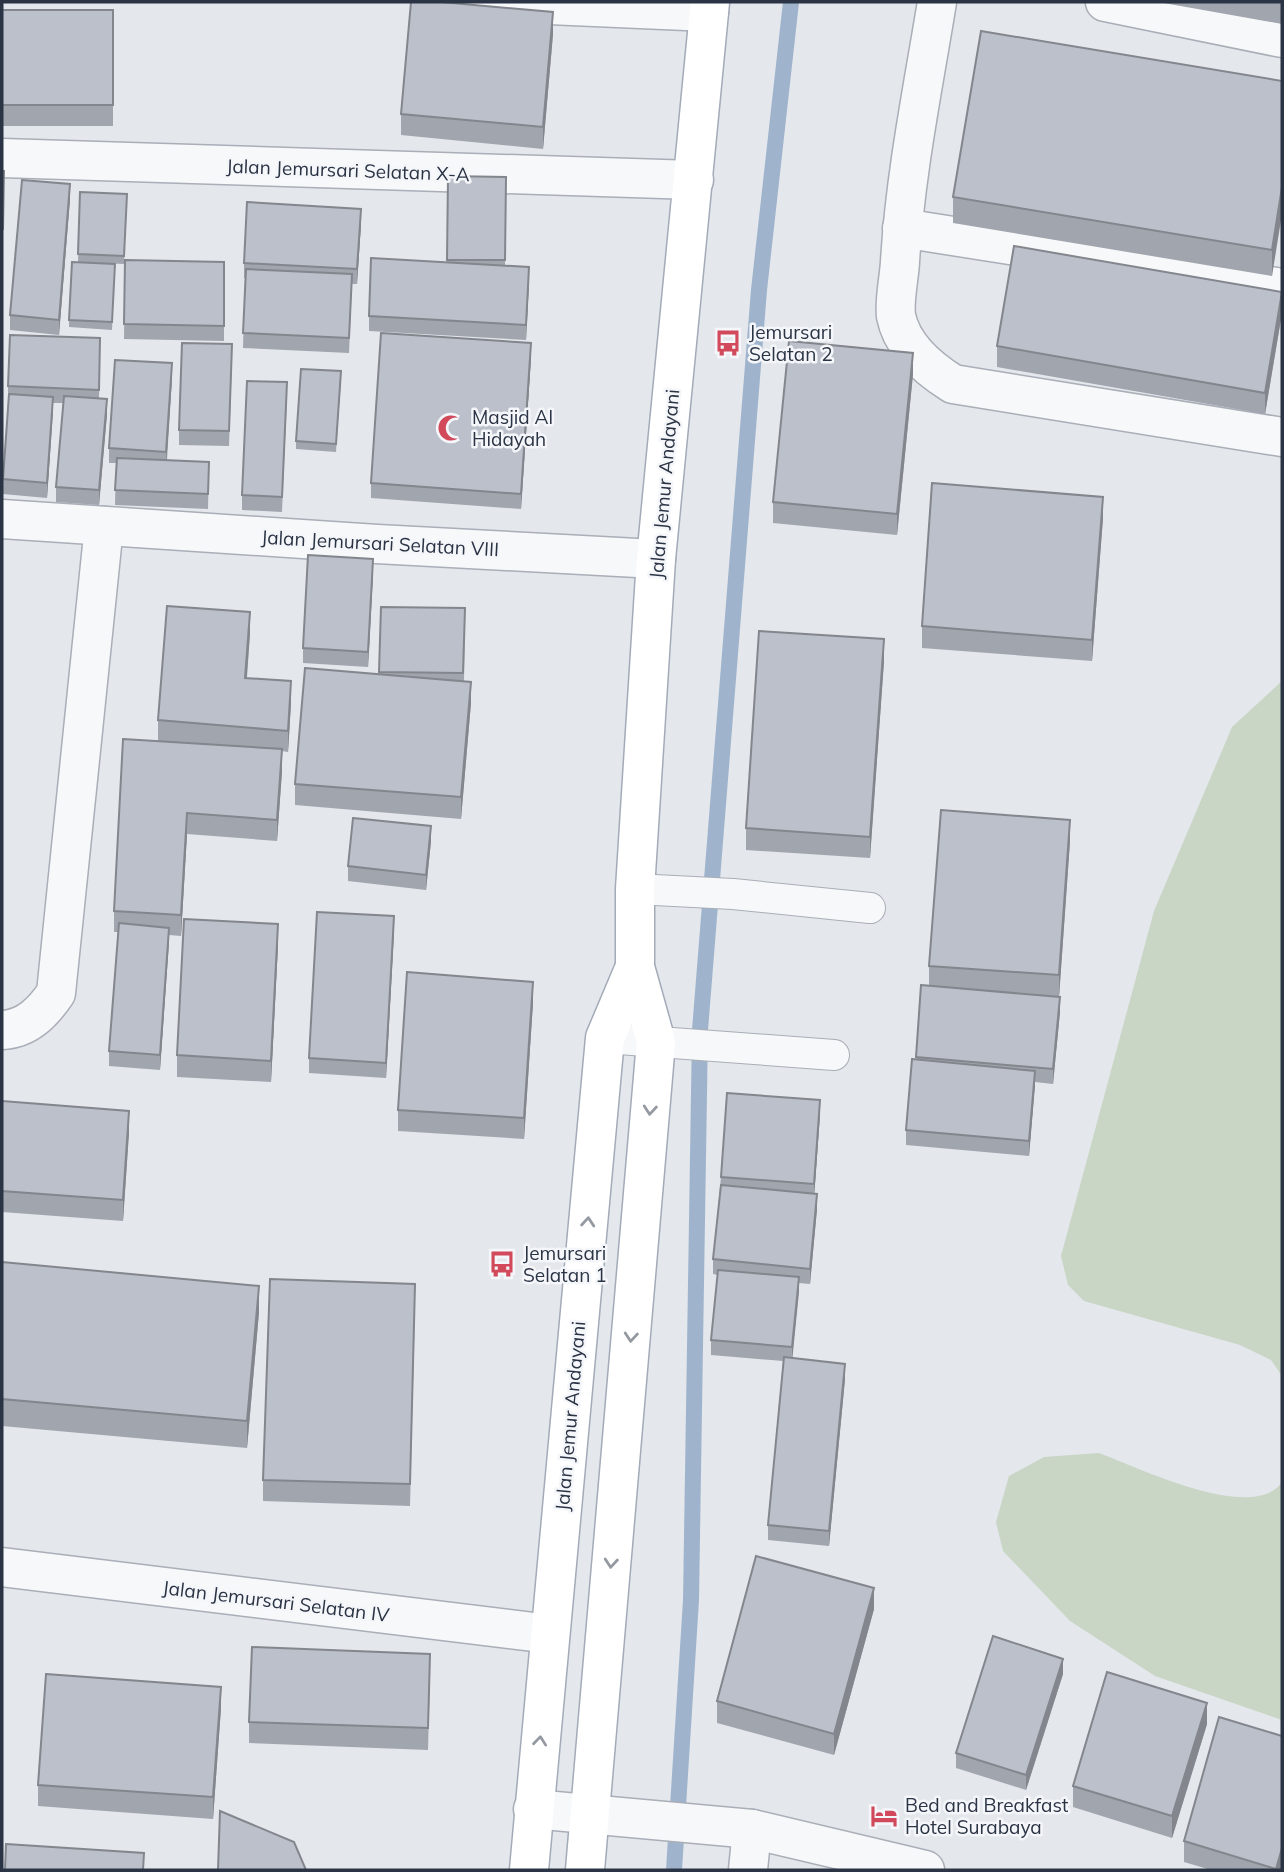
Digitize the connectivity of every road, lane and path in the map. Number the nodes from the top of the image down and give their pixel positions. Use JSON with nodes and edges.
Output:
{"nodes":[{"id":1,"x":479,"y":2,"type":"edge"},
{"id":2,"x":937,"y":2,"type":"edge"},
{"id":3,"x":1105,"y":2,"type":"edge"},
{"id":4,"x":710,"y":7,"type":"edge"},
{"id":5,"x":1282,"y":38,"type":"edge"},
{"id":6,"x":2,"y":158,"type":"edge"},
{"id":7,"x":694,"y":180,"type":"junction"},
{"id":8,"x":902,"y":228,"type":"junction"},
{"id":9,"x":1282,"y":288,"type":"edge"},
{"id":10,"x":1282,"y":437,"type":"edge"},
{"id":11,"x":2,"y":519,"type":"edge"},
{"id":12,"x":104,"y":526,"type":"junction"},
{"id":13,"x":656,"y":559,"type":"junction"},
{"id":14,"x":635,"y":889,"type":"junction"},
{"id":15,"x":870,"y":908,"type":"dead end"},
{"id":16,"x":635,"y":967,"type":"junction"},
{"id":17,"x":2,"y":1030,"type":"edge"},
{"id":18,"x":605,"y":1038,"type":"junction"},
{"id":19,"x":667,"y":1043,"type":"junction"},
{"id":20,"x":834,"y":1055,"type":"dead end"},
{"id":21,"x":2,"y":1567,"type":"edge"},
{"id":22,"x":550,"y":1634,"type":"junction"},
{"id":23,"x":533,"y":1816,"type":"junction"},
{"id":24,"x":589,"y":1822,"type":"junction"},
{"id":25,"x":750,"y":1848,"type":"edge"},
{"id":26,"x":528,"y":1870,"type":"edge"},
{"id":27,"x":586,"y":1870,"type":"edge"},
{"id":28,"x":925,"y":1870,"type":"edge"}],
"edges":[{"from":1,"to":4,"type":"street"},
{"from":2,"to":8,"type":"street"},
{"from":3,"to":5,"type":"street"},
{"from":4,"to":7,"type":"main road","name":"Jalan Jemur Andayani"},
{"from":6,"to":7,"type":"street","name":"Jalan Jemursari Selatan X-A"},
{"from":7,"to":13,"type":"main road","name":"Jalan Jemur Andayani"},
{"from":8,"to":9,"type":"street"},
{"from":8,"to":10,"type":"street"},
{"from":11,"to":12,"type":"street","name":"Jalan Jemursari Selatan VIII"},
{"from":12,"to":13,"type":"street","name":"Jalan Jemursari Selatan VIII"},
{"from":12,"to":17,"type":"street"},
{"from":13,"to":14,"type":"main road","name":"Jalan Jemur Andayani"},
{"from":14,"to":15,"type":"lane"},
{"from":14,"to":16,"type":"main road","name":"Jalan Jemur Andayani"},
{"from":16,"to":18,"type":"main road","name":"Jalan Jemur Andayani"},
{"from":16,"to":19,"type":"main road","name":"Jalan Jemur Andayani"},
{"from":18,"to":19,"type":"lane"},
{"from":22,"to":18,"type":"main road","name":"Jalan Jemur Andayani","one_way":true},
{"from":19,"to":20,"type":"lane"},
{"from":19,"to":24,"type":"main road","name":"Jalan Jemur Andayani","one_way":true},
{"from":21,"to":22,"type":"street","name":"Jalan Jemursari Selatan IV"},
{"from":23,"to":22,"type":"main road","name":"Jalan Jemur Andayani","one_way":true},
{"from":23,"to":24,"type":"street"},
{"from":23,"to":26,"type":"main road","name":"Jalan Jemur Andayani"},
{"from":24,"to":25,"type":"street"},
{"from":24,"to":27,"type":"main road","name":"Jalan Jemur Andayani"},
{"from":25,"to":28,"type":"street"}]}
